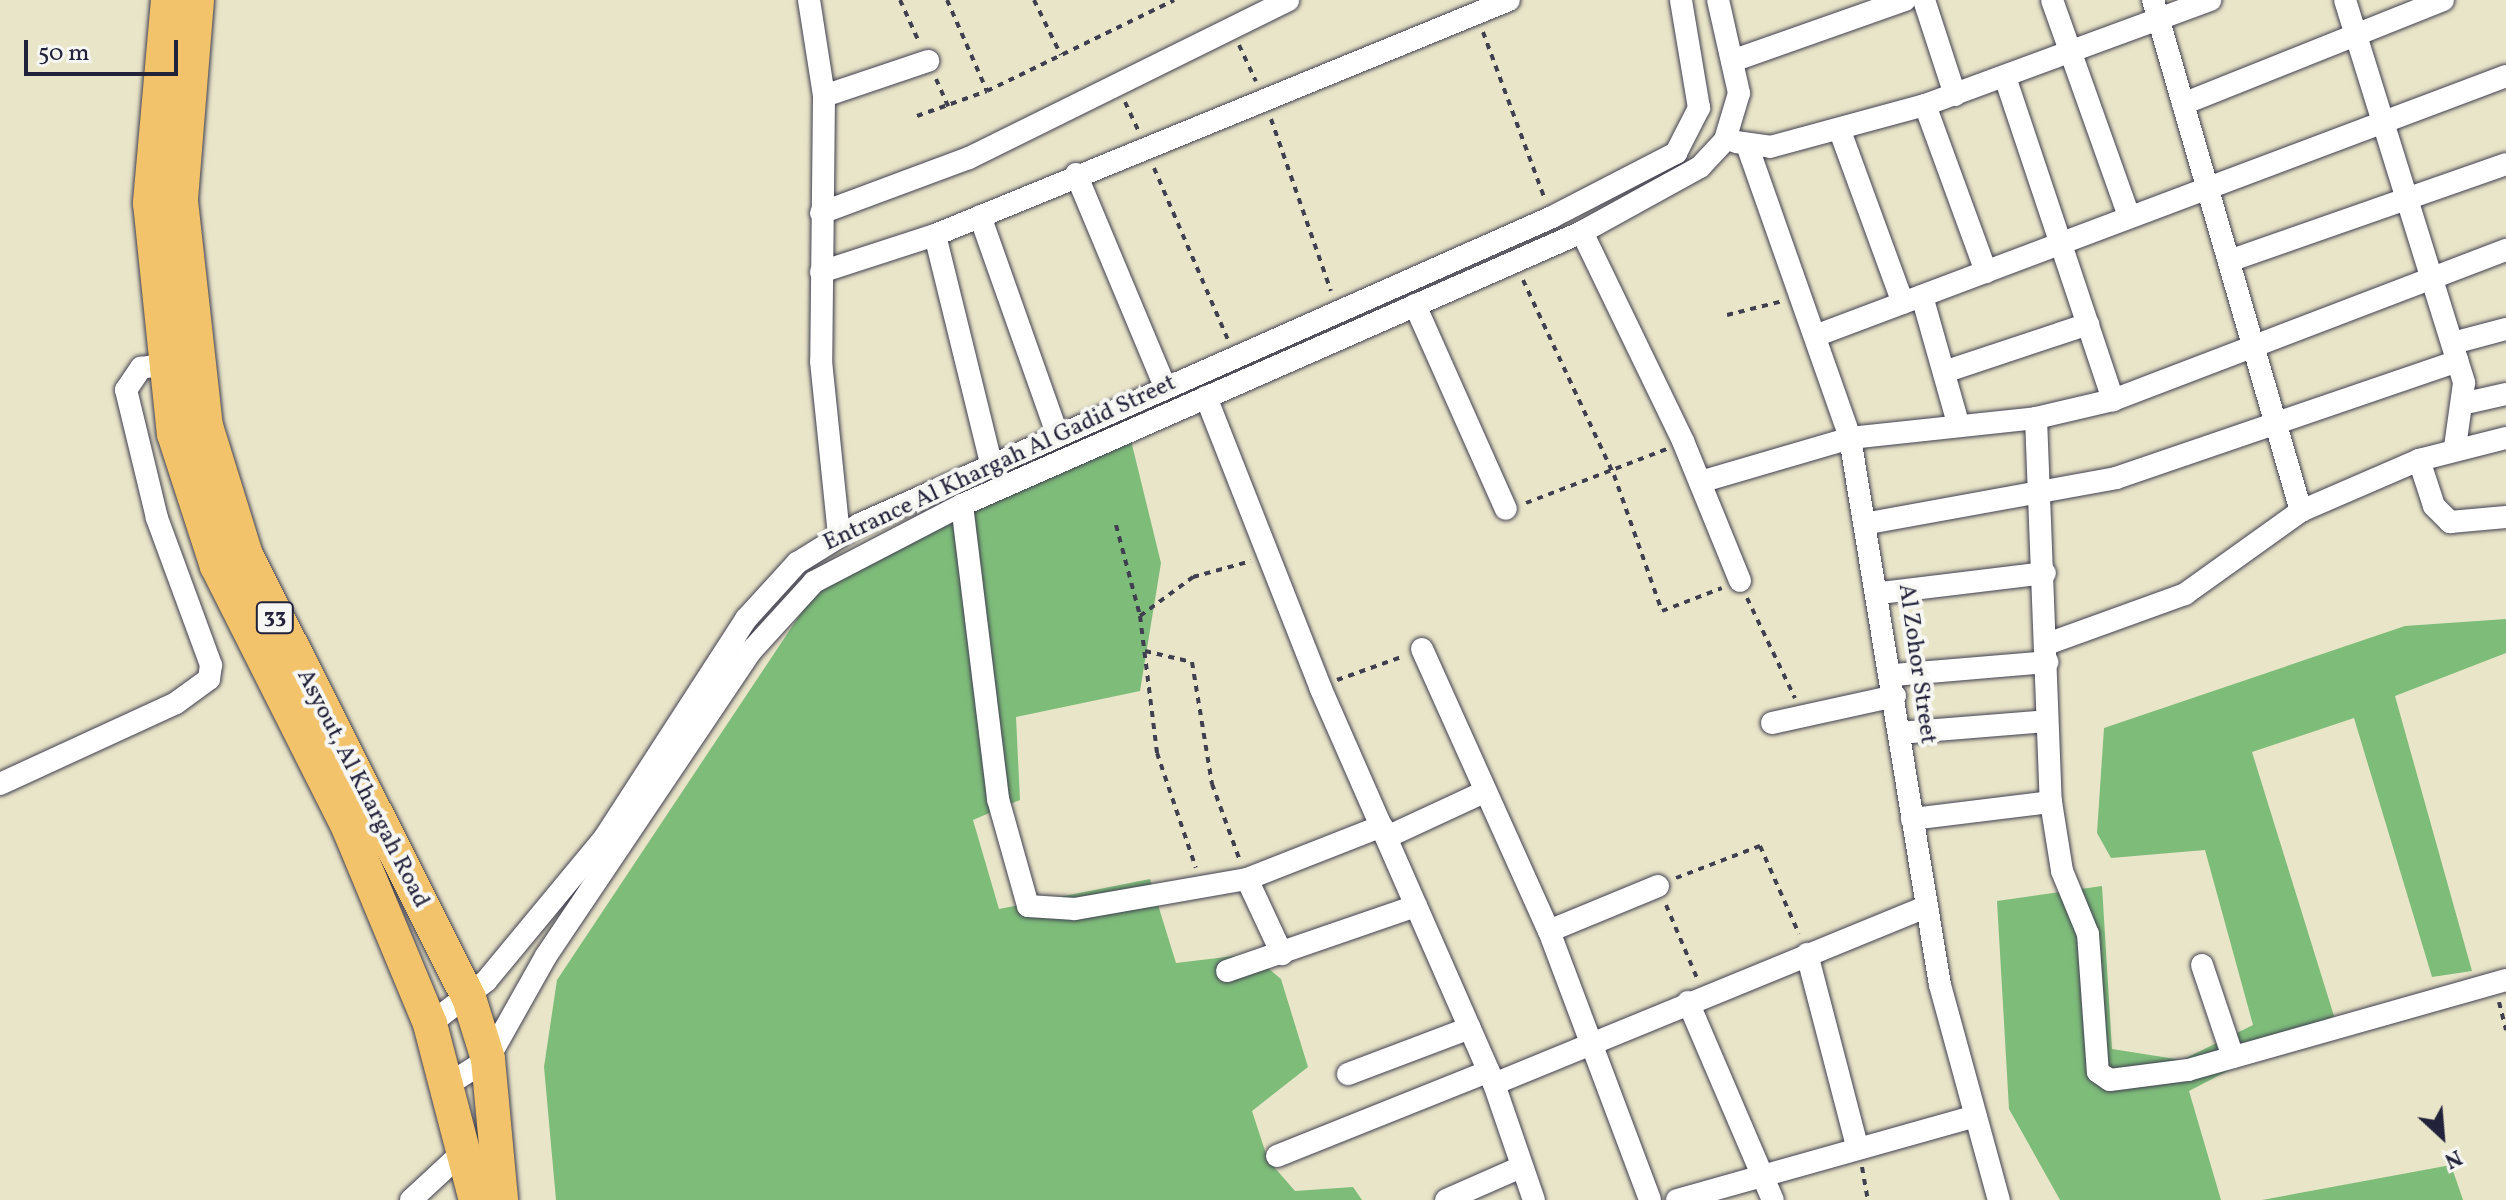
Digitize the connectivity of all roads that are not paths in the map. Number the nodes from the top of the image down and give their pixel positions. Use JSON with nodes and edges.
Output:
{"nodes":[{"id":1,"x":168,"y":0,"type":"edge"},
{"id":2,"x":197,"y":0,"type":"edge"},
{"id":3,"x":1288,"y":0,"type":"edge"},
{"id":4,"x":1509,"y":0,"type":"edge"},
{"id":5,"x":1681,"y":0,"type":"edge"},
{"id":6,"x":1718,"y":0,"type":"edge"},
{"id":7,"x":1905,"y":0,"type":"edge"},
{"id":8,"x":1924,"y":0,"type":"edge"},
{"id":9,"x":2052,"y":0,"type":"edge"},
{"id":10,"x":2210,"y":0,"type":"edge"},
{"id":11,"x":2345,"y":0,"type":"edge"},
{"id":12,"x":2443,"y":0,"type":"edge"},
{"id":13,"x":811,"y":1,"type":"edge"},
{"id":14,"x":2156,"y":10,"type":"edge"},
{"id":15,"x":2356,"y":35,"type":"junction"},
{"id":16,"x":2070,"y":52,"type":"junction"},
{"id":17,"x":928,"y":61,"type":"dead end"},
{"id":18,"x":1732,"y":61,"type":"junction"},
{"id":19,"x":2506,"y":76,"type":"edge"},
{"id":20,"x":2005,"y":77,"type":"junction"},
{"id":21,"x":1955,"y":95,"type":"junction"},
{"id":22,"x":824,"y":96,"type":"junction"},
{"id":23,"x":2183,"y":104,"type":"junction"},
{"id":24,"x":1925,"y":105,"type":"junction"},
{"id":25,"x":2383,"y":122,"type":"junction"},
{"id":26,"x":1695,"y":129,"type":"junction"},
{"id":27,"x":1840,"y":131,"type":"junction"},
{"id":28,"x":1736,"y":142,"type":"junction"},
{"id":29,"x":2506,"y":164,"type":"edge"},
{"id":30,"x":1076,"y":174,"type":"junction"},
{"id":31,"x":2208,"y":188,"type":"junction"},
{"id":32,"x":2408,"y":198,"type":"junction"},
{"id":33,"x":821,"y":213,"type":"junction"},
{"id":34,"x":980,"y":216,"type":"junction"},
{"id":35,"x":2129,"y":216,"type":"junction"},
{"id":36,"x":1582,"y":232,"type":"junction"},
{"id":37,"x":935,"y":235,"type":"junction"},
{"id":38,"x":2061,"y":244,"type":"junction"},
{"id":39,"x":2506,"y":250,"type":"edge"},
{"id":40,"x":2229,"y":261,"type":"junction"},
{"id":41,"x":821,"y":272,"type":"junction"},
{"id":42,"x":1986,"y":272,"type":"junction"},
{"id":43,"x":2433,"y":278,"type":"junction"},
{"id":44,"x":1912,"y":300,"type":"junction"},
{"id":45,"x":1415,"y":305,"type":"junction"},
{"id":46,"x":2088,"y":324,"type":"junction"},
{"id":47,"x":2506,"y":329,"type":"edge"},
{"id":48,"x":1815,"y":336,"type":"junction"},
{"id":49,"x":2253,"y":347,"type":"junction"},
{"id":50,"x":2456,"y":352,"type":"junction"},
{"id":51,"x":179,"y":362,"type":"junction"},
{"id":52,"x":1944,"y":372,"type":"junction"},
{"id":53,"x":1165,"y":387,"type":"junction"},
{"id":54,"x":2506,"y":394,"type":"edge"},
{"id":55,"x":1206,"y":397,"type":"junction"},
{"id":56,"x":2113,"y":400,"type":"junction"},
{"id":57,"x":2466,"y":403,"type":"junction"},
{"id":58,"x":2036,"y":418,"type":"junction"},
{"id":59,"x":1958,"y":423,"type":"junction"},
{"id":60,"x":2277,"y":427,"type":"junction"},
{"id":61,"x":1057,"y":434,"type":"junction"},
{"id":62,"x":1850,"y":438,"type":"junction"},
{"id":63,"x":2506,"y":438,"type":"edge"},
{"id":64,"x":2455,"y":447,"type":"junction"},
{"id":65,"x":2419,"y":460,"type":"junction"},
{"id":66,"x":991,"y":463,"type":"junction"},
{"id":67,"x":1700,"y":482,"type":"junction"},
{"id":68,"x":2041,"y":494,"type":"junction"},
{"id":69,"x":962,"y":505,"type":"junction"},
{"id":70,"x":1506,"y":509,"type":"road end"},
{"id":71,"x":2301,"y":511,"type":"junction"},
{"id":72,"x":2506,"y":517,"type":"edge"},
{"id":73,"x":1869,"y":523,"type":"junction"},
{"id":74,"x":839,"y":534,"type":"junction"},
{"id":75,"x":2045,"y":573,"type":"junction"},
{"id":76,"x":1740,"y":581,"type":"road end"},
{"id":77,"x":1880,"y":593,"type":"junction"},
{"id":78,"x":1422,"y":649,"type":"road end"},
{"id":79,"x":2047,"y":653,"type":"junction"},
{"id":80,"x":1894,"y":685,"type":"junction"},
{"id":81,"x":2047,"y":721,"type":"junction"},
{"id":82,"x":1772,"y":723,"type":"dead end"},
{"id":83,"x":1899,"y":733,"type":"junction"},
{"id":84,"x":0,"y":784,"type":"edge"},
{"id":85,"x":1484,"y":792,"type":"junction"},
{"id":86,"x":2051,"y":802,"type":"junction"},
{"id":87,"x":1912,"y":819,"type":"junction"},
{"id":88,"x":1385,"y":832,"type":"junction"},
{"id":89,"x":1247,"y":879,"type":"junction"},
{"id":90,"x":1658,"y":886,"type":"road end"},
{"id":91,"x":563,"y":890,"type":"junction"},
{"id":92,"x":583,"y":904,"type":"junction"},
{"id":93,"x":1416,"y":906,"type":"junction"},
{"id":94,"x":1927,"y":906,"type":"junction"},
{"id":95,"x":1549,"y":931,"type":"junction"},
{"id":96,"x":1282,"y":954,"type":"junction"},
{"id":97,"x":1807,"y":954,"type":"junction"},
{"id":98,"x":2202,"y":965,"type":"dead end"},
{"id":99,"x":1227,"y":971,"type":"dead end"},
{"id":100,"x":2500,"y":982,"type":"edge"},
{"id":101,"x":469,"y":998,"type":"junction"},
{"id":102,"x":1696,"y":998,"type":"junction"},
{"id":103,"x":430,"y":1024,"type":"junction"},
{"id":104,"x":1470,"y":1028,"type":"junction"},
{"id":105,"x":1592,"y":1045,"type":"junction"},
{"id":106,"x":2233,"y":1057,"type":"junction"},
{"id":107,"x":488,"y":1059,"type":"junction"},
{"id":108,"x":1348,"y":1074,"type":"dead end"},
{"id":109,"x":1492,"y":1077,"type":"junction"},
{"id":110,"x":449,"y":1084,"type":"junction"},
{"id":111,"x":1975,"y":1116,"type":"junction"},
{"id":112,"x":1857,"y":1146,"type":"junction"},
{"id":113,"x":466,"y":1149,"type":"junction"},
{"id":114,"x":1277,"y":1156,"type":"dead end"},
{"id":115,"x":1521,"y":1167,"type":"junction"},
{"id":116,"x":1762,"y":1171,"type":"junction"},
{"id":117,"x":411,"y":1200,"type":"edge"},
{"id":118,"x":476,"y":1200,"type":"edge"},
{"id":119,"x":501,"y":1200,"type":"edge"},
{"id":120,"x":1446,"y":1200,"type":"edge"},
{"id":121,"x":1534,"y":1200,"type":"edge"},
{"id":122,"x":1650,"y":1200,"type":"edge"},
{"id":123,"x":1677,"y":1200,"type":"edge"},
{"id":124,"x":1773,"y":1200,"type":"edge"},
{"id":125,"x":1999,"y":1200,"type":"edge"}],
"edges":[{"from":1,"to":51,"type":"highway","name":"Asyout, Al Khargah Road","number":"33"},
{"from":2,"to":51,"type":"highway","name":"Asyout, Al Khargah Road","number":"33"},
{"from":3,"to":33,"type":"street"},
{"from":4,"to":30,"type":"street"},
{"from":5,"to":26,"type":"street"},
{"from":6,"to":18,"type":"street"},
{"from":7,"to":18,"type":"street"},
{"from":8,"to":21,"type":"street"},
{"from":9,"to":16,"type":"street"},
{"from":10,"to":14,"type":"street"},
{"from":11,"to":15,"type":"street"},
{"from":12,"to":15,"type":"street"},
{"from":13,"to":22,"type":"street"},
{"from":14,"to":16,"type":"street"},
{"from":14,"to":23,"type":"street"},
{"from":15,"to":23,"type":"street"},
{"from":15,"to":25,"type":"street"},
{"from":16,"to":20,"type":"street"},
{"from":16,"to":35,"type":"street"},
{"from":17,"to":22,"type":"street"},
{"from":18,"to":28,"type":"street"},
{"from":19,"to":25,"type":"street"},
{"from":20,"to":21,"type":"street"},
{"from":20,"to":38,"type":"street"},
{"from":21,"to":24,"type":"street"},
{"from":22,"to":33,"type":"street"},
{"from":23,"to":31,"type":"street"},
{"from":24,"to":27,"type":"street"},
{"from":24,"to":42,"type":"street"},
{"from":25,"to":31,"type":"street"},
{"from":25,"to":32,"type":"street"},
{"from":26,"to":28,"type":"street"},
{"from":26,"to":53,"type":"street","name":"Entrance Al Khargah Al Gadid Street"},
{"from":27,"to":28,"type":"street"},
{"from":27,"to":44,"type":"street"},
{"from":28,"to":36,"type":"street","name":"Entrance Al Khargah Al Gadid Street"},
{"from":28,"to":48,"type":"street","name":"Al Zohor Street"},
{"from":29,"to":32,"type":"street"},
{"from":30,"to":34,"type":"street"},
{"from":30,"to":53,"type":"street"},
{"from":31,"to":35,"type":"street"},
{"from":31,"to":40,"type":"street"},
{"from":32,"to":40,"type":"street"},
{"from":32,"to":43,"type":"street"},
{"from":33,"to":41,"type":"street"},
{"from":34,"to":37,"type":"street"},
{"from":34,"to":61,"type":"street"},
{"from":35,"to":38,"type":"street"},
{"from":36,"to":45,"type":"street","name":"Entrance Al Khargah Al Gadid Street"},
{"from":36,"to":67,"type":"street"},
{"from":37,"to":41,"type":"street"},
{"from":37,"to":66,"type":"street"},
{"from":38,"to":42,"type":"street"},
{"from":38,"to":46,"type":"street"},
{"from":39,"to":43,"type":"street"},
{"from":40,"to":49,"type":"street"},
{"from":41,"to":74,"type":"street"},
{"from":42,"to":44,"type":"street"},
{"from":43,"to":49,"type":"street"},
{"from":43,"to":50,"type":"street"},
{"from":44,"to":48,"type":"street"},
{"from":44,"to":52,"type":"street"},
{"from":45,"to":55,"type":"street","name":"Entrance Al Khargah Al Gadid Street"},
{"from":45,"to":70,"type":"street"},
{"from":46,"to":52,"type":"street"},
{"from":46,"to":56,"type":"street"},
{"from":47,"to":50,"type":"street"},
{"from":48,"to":62,"type":"street","name":"Al Zohor Street"},
{"from":49,"to":56,"type":"street"},
{"from":49,"to":60,"type":"street"},
{"from":50,"to":57,"type":"street"},
{"from":50,"to":60,"type":"street"},
{"from":51,"to":84,"type":"street"},
{"from":51,"to":101,"type":"highway","name":"Asyout, Al Khargah Road","number":"33"},
{"from":51,"to":103,"type":"highway","name":"Asyout, Al Khargah Road","number":"33"},
{"from":52,"to":59,"type":"street"},
{"from":53,"to":61,"type":"street","name":"Entrance Al Khargah Al Gadid Street"},
{"from":54,"to":57,"type":"street"},
{"from":55,"to":69,"type":"street","name":"Entrance Al Khargah Al Gadid Street"},
{"from":55,"to":88,"type":"street"},
{"from":56,"to":58,"type":"street"},
{"from":57,"to":64,"type":"street"},
{"from":58,"to":59,"type":"street"},
{"from":58,"to":68,"type":"street"},
{"from":59,"to":62,"type":"street"},
{"from":60,"to":68,"type":"street"},
{"from":60,"to":71,"type":"street"},
{"from":61,"to":66,"type":"street","name":"Entrance Al Khargah Al Gadid Street"},
{"from":62,"to":67,"type":"street"},
{"from":62,"to":73,"type":"street","name":"Al Zohor Street"},
{"from":63,"to":64,"type":"street"},
{"from":64,"to":65,"type":"street"},
{"from":65,"to":71,"type":"street"},
{"from":65,"to":72,"type":"street"},
{"from":66,"to":74,"type":"street","name":"Entrance Al Khargah Al Gadid Street"},
{"from":67,"to":76,"type":"street"},
{"from":68,"to":73,"type":"street"},
{"from":68,"to":75,"type":"street"},
{"from":69,"to":89,"type":"street"},
{"from":69,"to":92,"type":"street","name":"Entrance Al Khargah Al Gadid Street"},
{"from":71,"to":79,"type":"street"},
{"from":73,"to":77,"type":"street","name":"Al Zohor Street"},
{"from":74,"to":91,"type":"street","name":"Entrance Al Khargah Al Gadid Street"},
{"from":75,"to":77,"type":"street"},
{"from":75,"to":79,"type":"street"},
{"from":77,"to":80,"type":"street","name":"Al Zohor Street"},
{"from":78,"to":85,"type":"street"},
{"from":79,"to":80,"type":"street"},
{"from":79,"to":81,"type":"street"},
{"from":80,"to":82,"type":"street"},
{"from":80,"to":83,"type":"street","name":"Al Zohor Street"},
{"from":81,"to":83,"type":"street"},
{"from":81,"to":86,"type":"street"},
{"from":83,"to":87,"type":"street","name":"Al Zohor Street"},
{"from":85,"to":88,"type":"street"},
{"from":85,"to":95,"type":"street"},
{"from":86,"to":87,"type":"street"},
{"from":86,"to":106,"type":"street"},
{"from":87,"to":94,"type":"street","name":"Al Zohor Street"},
{"from":88,"to":89,"type":"street"},
{"from":88,"to":93,"type":"street"},
{"from":89,"to":96,"type":"street"},
{"from":90,"to":95,"type":"street"},
{"from":91,"to":92,"type":"street"},
{"from":91,"to":101,"type":"street","name":"Entrance Al Khargah Al Gadid Street"},
{"from":92,"to":107,"type":"street","name":"Entrance Al Khargah Al Gadid Street"},
{"from":93,"to":96,"type":"street"},
{"from":93,"to":104,"type":"street"},
{"from":94,"to":97,"type":"street"},
{"from":94,"to":111,"type":"street","name":"Al Zohor Street"},
{"from":95,"to":105,"type":"street"},
{"from":96,"to":99,"type":"street"},
{"from":97,"to":102,"type":"street"},
{"from":97,"to":112,"type":"street"},
{"from":98,"to":106,"type":"street"},
{"from":100,"to":106,"type":"street"},
{"from":101,"to":103,"type":"street","name":"Entrance Al Khargah Al Gadid Street"},
{"from":101,"to":107,"type":"highway","name":"Asyout, Al Khargah Road","number":"33"},
{"from":102,"to":105,"type":"street"},
{"from":102,"to":116,"type":"street"},
{"from":103,"to":110,"type":"highway","name":"Asyout, Al Khargah Road","number":"33"},
{"from":104,"to":108,"type":"street"},
{"from":104,"to":109,"type":"street"},
{"from":105,"to":109,"type":"street"},
{"from":105,"to":122,"type":"street"},
{"from":107,"to":110,"type":"street","name":"Entrance Al Khargah Al Gadid Street"},
{"from":107,"to":119,"type":"highway","name":"Asyout, Al Khargah Road","number":"33"},
{"from":109,"to":114,"type":"street"},
{"from":109,"to":115,"type":"street"},
{"from":110,"to":113,"type":"highway","name":"Asyout, Al Khargah Road","number":"33"},
{"from":111,"to":112,"type":"street"},
{"from":111,"to":125,"type":"street","name":"Al Zohor Street"},
{"from":112,"to":116,"type":"street"},
{"from":113,"to":117,"type":"street"},
{"from":113,"to":118,"type":"highway","name":"Asyout, Al Khargah Road","number":"33"},
{"from":115,"to":120,"type":"street"},
{"from":115,"to":121,"type":"street"},
{"from":116,"to":123,"type":"street"},
{"from":116,"to":124,"type":"street"}]}
